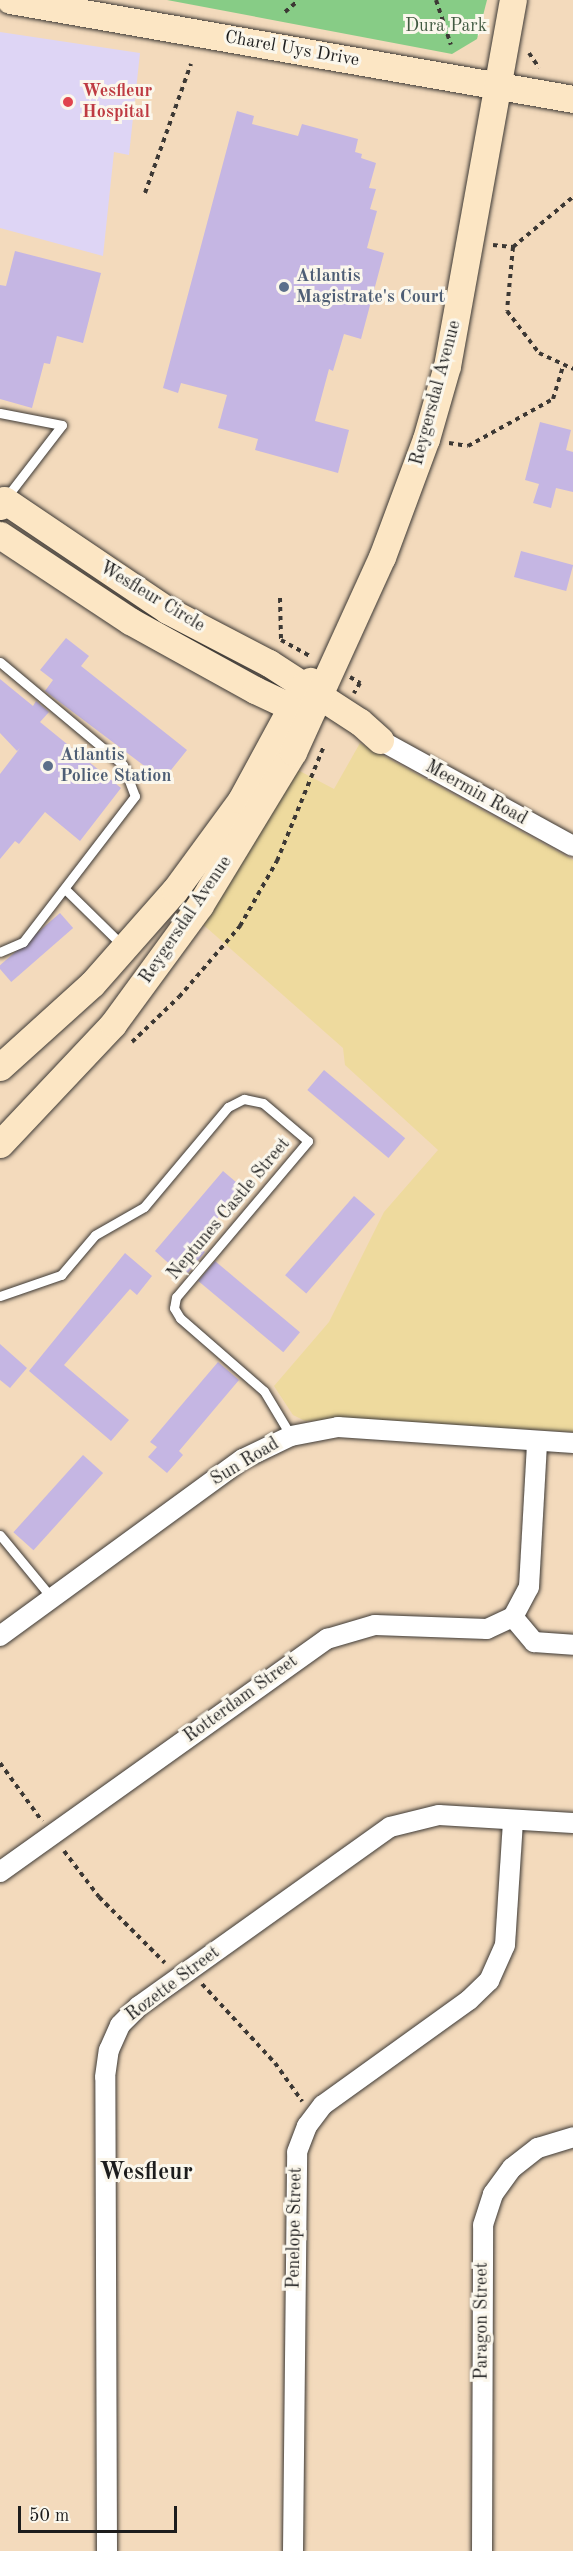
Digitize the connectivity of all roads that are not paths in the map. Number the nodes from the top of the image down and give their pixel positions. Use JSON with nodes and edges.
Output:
{"nodes":[{"id":1,"x":10,"y":0,"type":"edge"},
{"id":2,"x":513,"y":0,"type":"edge"},
{"id":3,"x":500,"y":85,"type":"junction"},
{"id":4,"x":573,"y":99,"type":"edge"},
{"id":5,"x":0,"y":413,"type":"edge"},
{"id":6,"x":1,"y":501,"type":"edge"},
{"id":7,"x":0,"y":534,"type":"edge"},
{"id":8,"x":0,"y":663,"type":"edge"},
{"id":9,"x":305,"y":701,"type":"junction"},
{"id":10,"x":380,"y":740,"type":"joint"},
{"id":11,"x":573,"y":846,"type":"edge"},
{"id":12,"x":65,"y":889,"type":"junction"},
{"id":13,"x":126,"y":948,"type":"junction"},
{"id":14,"x":0,"y":952,"type":"edge"},
{"id":15,"x":0,"y":1067,"type":"edge"},
{"id":16,"x":53,"y":1091,"type":"junction"},
{"id":17,"x":0,"y":1128,"type":"edge"},
{"id":18,"x":0,"y":1144,"type":"edge"},
{"id":19,"x":0,"y":1296,"type":"edge"},
{"id":20,"x":291,"y":1436,"type":"junction"},
{"id":21,"x":537,"y":1442,"type":"junction"},
{"id":22,"x":573,"y":1443,"type":"edge"},
{"id":23,"x":0,"y":1535,"type":"edge"},
{"id":24,"x":52,"y":1598,"type":"junction"},
{"id":25,"x":513,"y":1617,"type":"junction"},
{"id":26,"x":0,"y":1636,"type":"edge"},
{"id":27,"x":573,"y":1645,"type":"edge"},
{"id":28,"x":513,"y":1820,"type":"junction"},
{"id":29,"x":573,"y":1823,"type":"edge"},
{"id":30,"x":0,"y":1872,"type":"edge"},
{"id":31,"x":573,"y":2137,"type":"edge"},
{"id":32,"x":107,"y":2551,"type":"edge"},
{"id":33,"x":293,"y":2551,"type":"edge"},
{"id":34,"x":482,"y":2551,"type":"edge"}],
"edges":[{"from":1,"to":3,"type":"main road","name":"Charel Uys Drive"},
{"from":2,"to":3,"type":"main road","name":"Reygersdal Avenue"},
{"from":3,"to":4,"type":"main road","name":"Charel Uys Drive"},
{"from":3,"to":9,"type":"main road","name":"Reygersdal Avenue"},
{"from":5,"to":6,"type":"lane","name":"Wesfleur Circle"},
{"from":6,"to":9,"type":"main road","name":"Wesfleur Circle"},
{"from":7,"to":9,"type":"main road","name":"Wesfleur Circle"},
{"from":8,"to":12,"type":"lane"},
{"from":9,"to":10,"type":"main road","name":"Meermin Road"},
{"from":9,"to":13,"type":"main road","name":"Reygersdal Avenue"},
{"from":9,"to":16,"type":"main road","name":"Reygersdal Avenue"},
{"from":10,"to":11,"type":"street","name":"Meermin Road"},
{"from":12,"to":13,"type":"lane"},
{"from":12,"to":14,"type":"lane"},
{"from":13,"to":15,"type":"main road","name":"Reygersdal Avenue"},
{"from":16,"to":17,"type":"lane"},
{"from":16,"to":18,"type":"main road","name":"Reygersdal Avenue"},
{"from":19,"to":20,"type":"lane","name":"Neptunes Castle Street"},
{"from":20,"to":21,"type":"street","name":"Sun Road"},
{"from":20,"to":24,"type":"street","name":"Sun Road"},
{"from":21,"to":22,"type":"street","name":"Sun Road"},
{"from":21,"to":25,"type":"street"},
{"from":23,"to":24,"type":"lane"},
{"from":24,"to":26,"type":"street","name":"Sun Road"},
{"from":25,"to":27,"type":"street"},
{"from":25,"to":30,"type":"street","name":"Rotterdam Street"},
{"from":28,"to":29,"type":"street","name":"Rozette Street"},
{"from":28,"to":32,"type":"street","name":"Rozette Street"},
{"from":28,"to":33,"type":"street","name":"Penelope Street"},
{"from":31,"to":34,"type":"street","name":"Paragon Street"}]}
